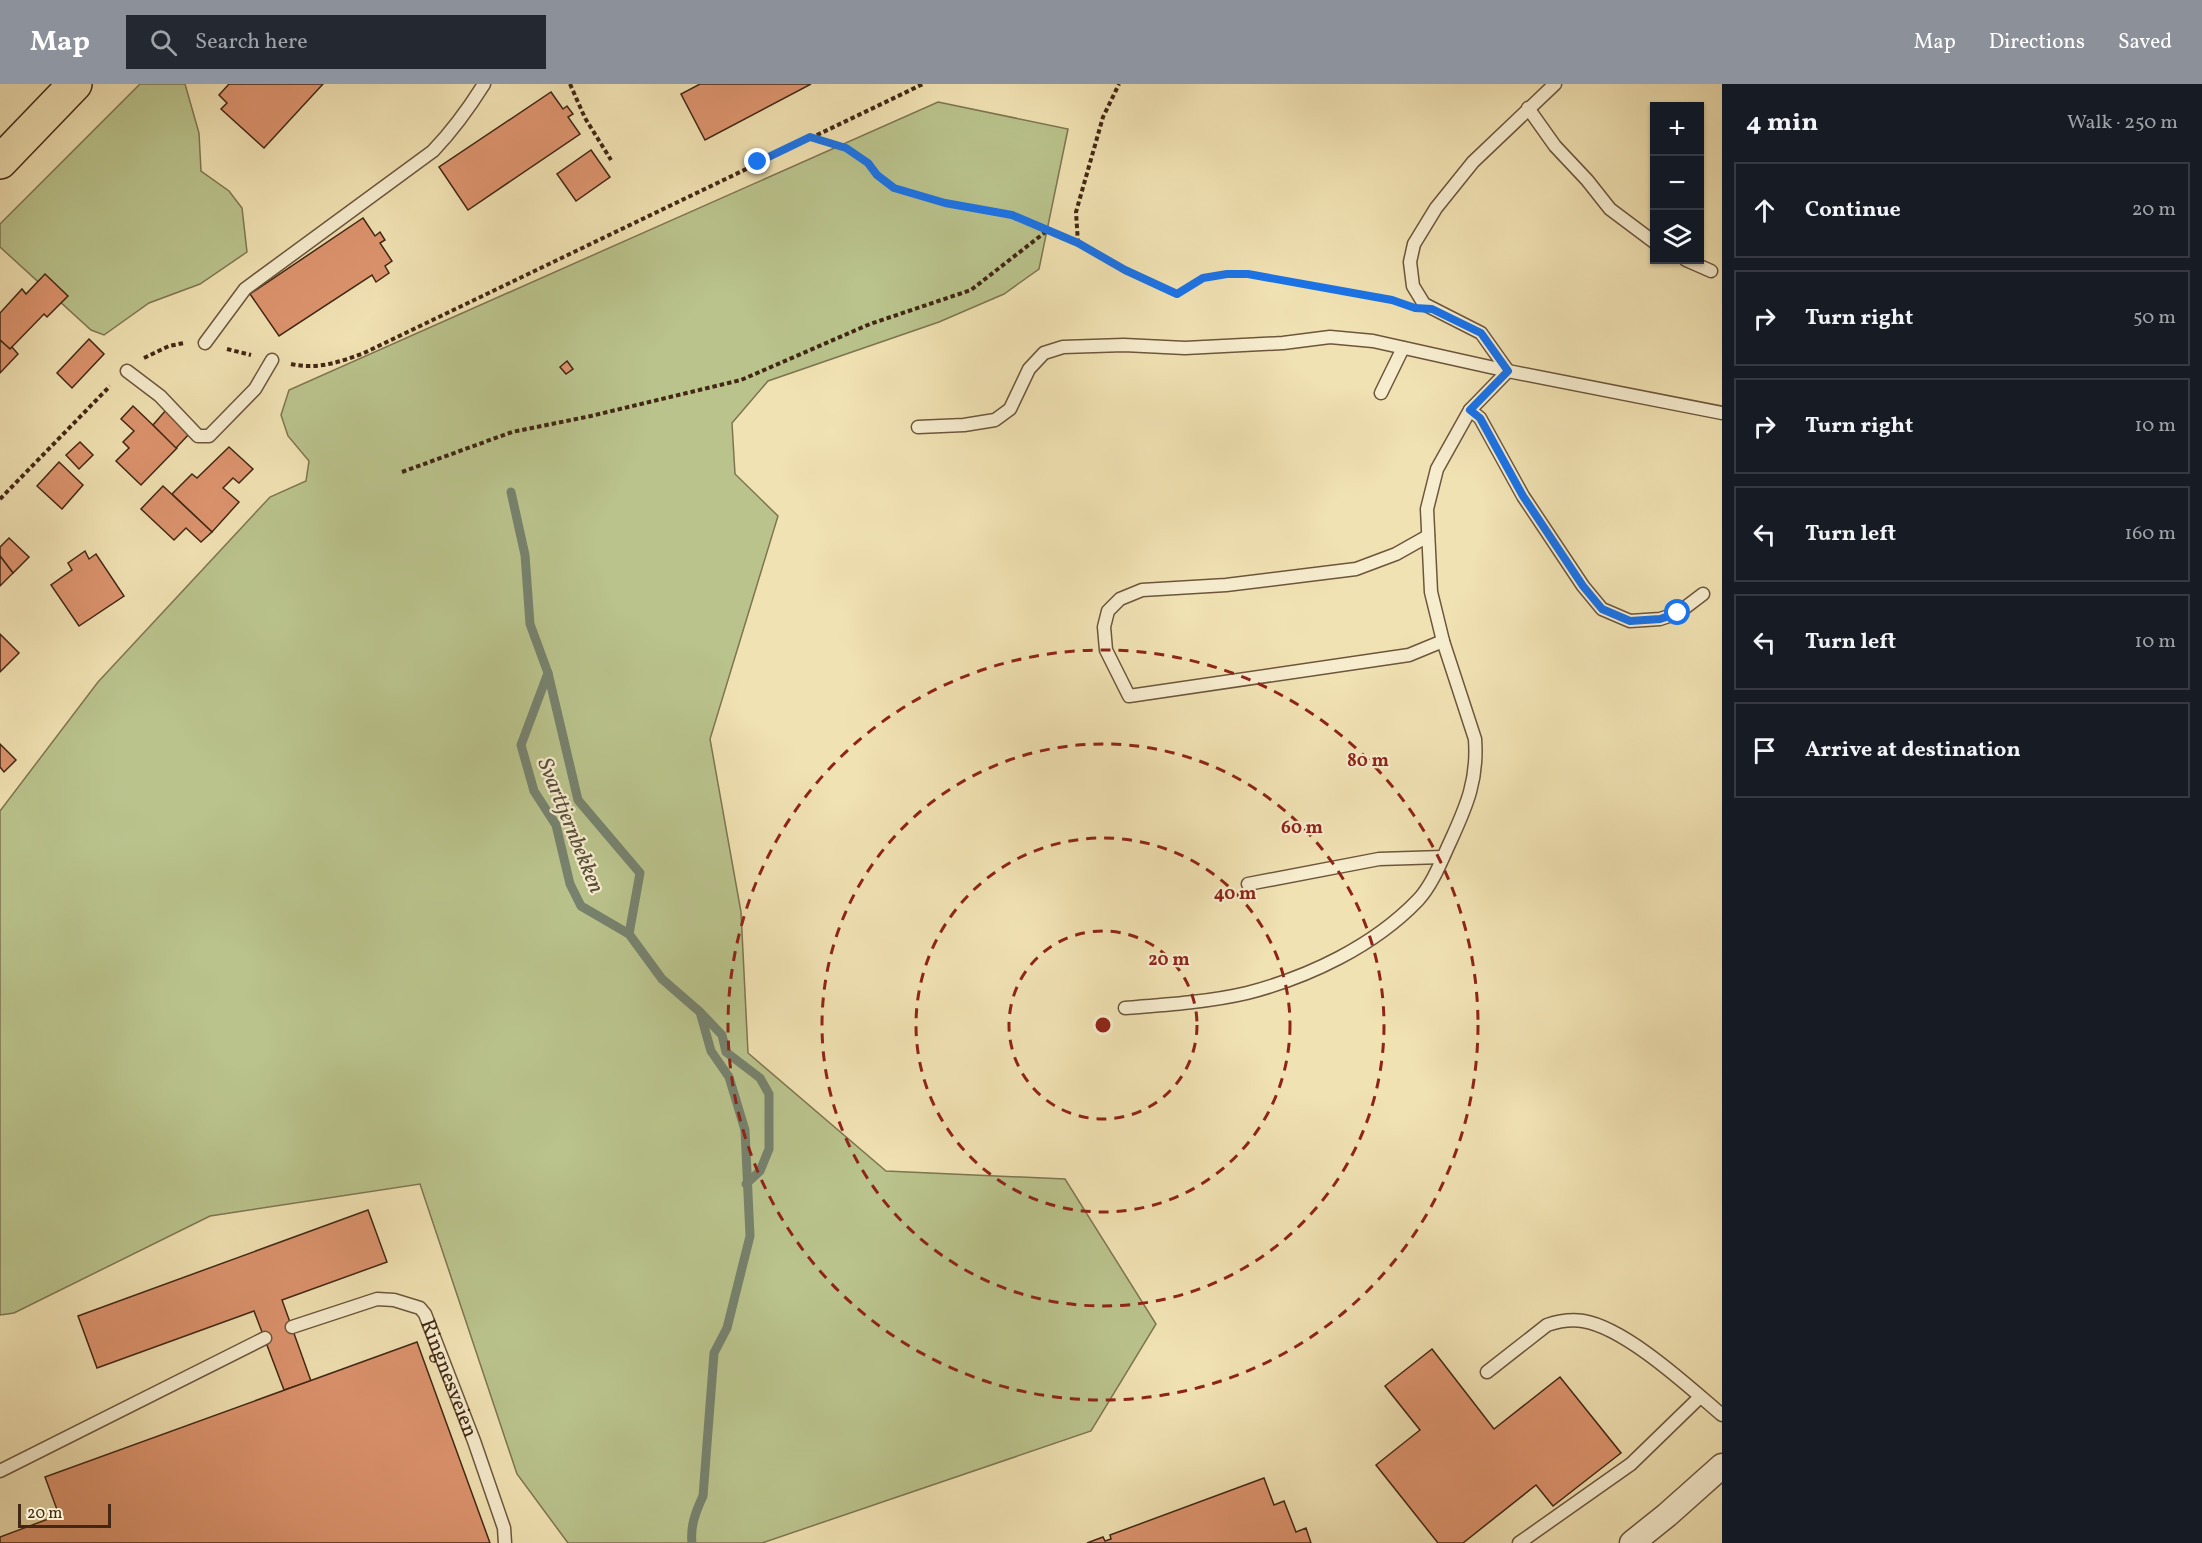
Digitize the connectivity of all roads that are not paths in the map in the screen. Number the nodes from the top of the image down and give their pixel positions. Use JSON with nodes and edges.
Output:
{"nodes":[{"id":1,"x":75,"y":84,"type":"edge"},
{"id":2,"x":484,"y":84,"type":"edge"},
{"id":3,"x":1555,"y":84,"type":"edge"},
{"id":4,"x":1528,"y":108,"type":"junction"},
{"id":5,"x":0,"y":162,"type":"edge"},
{"id":6,"x":1650,"y":239,"type":"edge"},
{"id":7,"x":1695,"y":264,"type":"edge"},
{"id":8,"x":1711,"y":271,"type":"dead end"},
{"id":9,"x":205,"y":343,"type":"dead end"},
{"id":10,"x":1403,"y":348,"type":"junction"},
{"id":11,"x":272,"y":360,"type":"dead end"},
{"id":12,"x":127,"y":371,"type":"dead end"},
{"id":13,"x":1508,"y":371,"type":"junction"},
{"id":14,"x":1381,"y":393,"type":"dead end"},
{"id":15,"x":1470,"y":410,"type":"junction"},
{"id":16,"x":1722,"y":413,"type":"edge"},
{"id":17,"x":918,"y":427,"type":"dead end"},
{"id":18,"x":1428,"y":536,"type":"junction"},
{"id":19,"x":1702,"y":594,"type":"dead end"},
{"id":20,"x":1443,"y":641,"type":"junction"},
{"id":21,"x":1443,"y":857,"type":"junction"},
{"id":22,"x":1248,"y":884,"type":"dead end"},
{"id":23,"x":1125,"y":1008,"type":"dead end"},
{"id":24,"x":291,"y":1327,"type":"dead end"},
{"id":25,"x":265,"y":1338,"type":"dead end"},
{"id":26,"x":1487,"y":1372,"type":"dead end"},
{"id":27,"x":1700,"y":1397,"type":"junction"},
{"id":28,"x":1722,"y":1416,"type":"edge"},
{"id":29,"x":1722,"y":1466,"type":"edge"},
{"id":30,"x":0,"y":1471,"type":"edge"},
{"id":31,"x":505,"y":1543,"type":"edge"},
{"id":32,"x":1519,"y":1543,"type":"edge"},
{"id":33,"x":1632,"y":1543,"type":"edge"}],
"edges":[{"from":1,"to":5,"type":"highway"},
{"from":2,"to":9,"type":"lane"},
{"from":3,"to":4,"type":"lane"},
{"from":4,"to":6,"type":"lane"},
{"from":4,"to":13,"type":"lane"},
{"from":7,"to":8,"type":"lane"},
{"from":10,"to":13,"type":"lane"},
{"from":10,"to":14,"type":"lane"},
{"from":10,"to":17,"type":"lane"},
{"from":11,"to":12,"type":"lane"},
{"from":13,"to":15,"type":"lane"},
{"from":13,"to":16,"type":"lane"},
{"from":15,"to":18,"type":"lane"},
{"from":15,"to":19,"type":"lane"},
{"from":18,"to":20,"type":"lane"},
{"from":18,"to":20,"type":"lane"},
{"from":20,"to":21,"type":"lane"},
{"from":21,"to":22,"type":"lane"},
{"from":21,"to":23,"type":"lane"},
{"from":24,"to":31,"type":"lane","name":"Ringnesveien"},
{"from":25,"to":30,"type":"lane"},
{"from":26,"to":27,"type":"lane"},
{"from":27,"to":28,"type":"lane"},
{"from":27,"to":32,"type":"lane"},
{"from":29,"to":33,"type":"street"}]}
